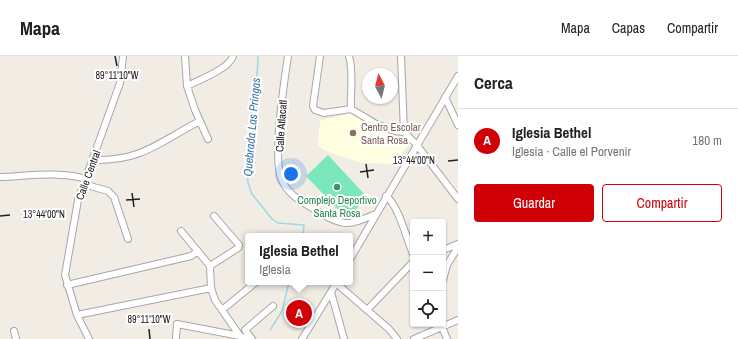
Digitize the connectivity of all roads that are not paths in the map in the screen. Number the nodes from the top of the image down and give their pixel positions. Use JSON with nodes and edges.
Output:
{"nodes":[{"id":1,"x":123,"y":56,"type":"edge"},
{"id":2,"x":185,"y":56,"type":"edge"},
{"id":3,"x":233,"y":56,"type":"edge"},
{"id":4,"x":288,"y":56,"type":"edge"},
{"id":5,"x":320,"y":56,"type":"edge"},
{"id":6,"x":349,"y":56,"type":"edge"},
{"id":7,"x":401,"y":56,"type":"edge"},
{"id":8,"x":458,"y":76,"type":"edge"},
{"id":9,"x":187,"y":86,"type":"junction"},
{"id":10,"x":445,"y":97,"type":"junction"},
{"id":11,"x":351,"y":109,"type":"junction"},
{"id":12,"x":200,"y":121,"type":"junction"},
{"id":13,"x":458,"y":125,"type":"edge"},
{"id":14,"x":404,"y":132,"type":"junction"},
{"id":15,"x":208,"y":139,"type":"dead end"},
{"id":16,"x":416,"y":144,"type":"junction"},
{"id":17,"x":94,"y":160,"type":"junction"},
{"id":18,"x":0,"y":177,"type":"edge"},
{"id":19,"x":84,"y":182,"type":"junction"},
{"id":20,"x":456,"y":190,"type":"edge"},
{"id":21,"x":386,"y":196,"type":"junction"},
{"id":22,"x":458,"y":199,"type":"edge"},
{"id":23,"x":376,"y":214,"type":"junction"},
{"id":24,"x":214,"y":216,"type":"dead end"},
{"id":25,"x":181,"y":232,"type":"dead end"},
{"id":26,"x":128,"y":239,"type":"dead end"},
{"id":27,"x":410,"y":246,"type":"edge"},
{"id":28,"x":458,"y":246,"type":"edge"},
{"id":29,"x":446,"y":249,"type":"edge"},
{"id":30,"x":198,"y":251,"type":"junction"},
{"id":31,"x":353,"y":254,"type":"edge"},
{"id":32,"x":410,"y":265,"type":"edge"},
{"id":33,"x":210,"y":266,"type":"junction"},
{"id":34,"x":446,"y":269,"type":"edge"},
{"id":35,"x":67,"y":285,"type":"junction"},
{"id":36,"x":252,"y":285,"type":"edge"},
{"id":37,"x":335,"y":285,"type":"edge"},
{"id":38,"x":338,"y":285,"type":"edge"},
{"id":39,"x":211,"y":288,"type":"junction"},
{"id":40,"x":331,"y":292,"type":"junction"},
{"id":41,"x":274,"y":306,"type":"dead end"},
{"id":42,"x":222,"y":310,"type":"junction"},
{"id":43,"x":367,"y":310,"type":"junction"},
{"id":44,"x":77,"y":315,"type":"junction"},
{"id":45,"x":458,"y":320,"type":"edge"},
{"id":46,"x":446,"y":324,"type":"edge"},
{"id":47,"x":437,"y":327,"type":"edge"},
{"id":48,"x":442,"y":327,"type":"edge"},
{"id":49,"x":14,"y":331,"type":"dead end"},
{"id":50,"x":240,"y":336,"type":"junction"},
{"id":51,"x":16,"y":339,"type":"edge"},
{"id":52,"x":89,"y":339,"type":"edge"},
{"id":53,"x":176,"y":339,"type":"edge"},
{"id":54,"x":247,"y":339,"type":"edge"},
{"id":55,"x":252,"y":339,"type":"edge"},
{"id":56,"x":302,"y":339,"type":"edge"},
{"id":57,"x":344,"y":339,"type":"edge"},
{"id":58,"x":397,"y":339,"type":"edge"},
{"id":59,"x":414,"y":339,"type":"edge"},
{"id":60,"x":447,"y":339,"type":"edge"}],
"edges":[{"from":1,"to":17,"type":"street","name":"Calle Central"},
{"from":2,"to":9,"type":"street"},
{"from":3,"to":9,"type":"street"},
{"from":4,"to":23,"type":"street","name":"Calle Atlacatl"},
{"from":5,"to":11,"type":"street"},
{"from":6,"to":11,"type":"street"},
{"from":7,"to":14,"type":"street"},
{"from":8,"to":10,"type":"street"},
{"from":9,"to":12,"type":"street"},
{"from":10,"to":13,"type":"street"},
{"from":10,"to":16,"type":"street"},
{"from":11,"to":14,"type":"street"},
{"from":12,"to":15,"type":"street"},
{"from":12,"to":17,"type":"street"},
{"from":14,"to":16,"type":"street"},
{"from":16,"to":20,"type":"street"},
{"from":16,"to":21,"type":"street"},
{"from":17,"to":19,"type":"street","name":"Calle Central"},
{"from":18,"to":19,"type":"street"},
{"from":19,"to":26,"type":"street"},
{"from":19,"to":35,"type":"street","name":"Calle Central"},
{"from":20,"to":22,"type":"street"},
{"from":21,"to":23,"type":"street"},
{"from":21,"to":27,"type":"street"},
{"from":23,"to":31,"type":"street"},
{"from":24,"to":33,"type":"street"},
{"from":25,"to":30,"type":"street"},
{"from":28,"to":29,"type":"street"},
{"from":28,"to":34,"type":"street"},
{"from":30,"to":33,"type":"street"},
{"from":30,"to":35,"type":"street"},
{"from":32,"to":43,"type":"street"},
{"from":33,"to":39,"type":"street"},
{"from":35,"to":44,"type":"street","name":"Calle Central"},
{"from":36,"to":42,"type":"street"},
{"from":37,"to":40,"type":"street"},
{"from":38,"to":43,"type":"street"},
{"from":39,"to":42,"type":"street"},
{"from":39,"to":44,"type":"street"},
{"from":40,"to":56,"type":"street"},
{"from":40,"to":57,"type":"street"},
{"from":41,"to":55,"type":"street"},
{"from":42,"to":50,"type":"street"},
{"from":43,"to":58,"type":"street"},
{"from":44,"to":52,"type":"street","name":"Calle Central"},
{"from":45,"to":46,"type":"street"},
{"from":47,"to":59,"type":"street"},
{"from":48,"to":60,"type":"street"},
{"from":49,"to":51,"type":"street"},
{"from":50,"to":53,"type":"street"},
{"from":50,"to":54,"type":"street"}]}
